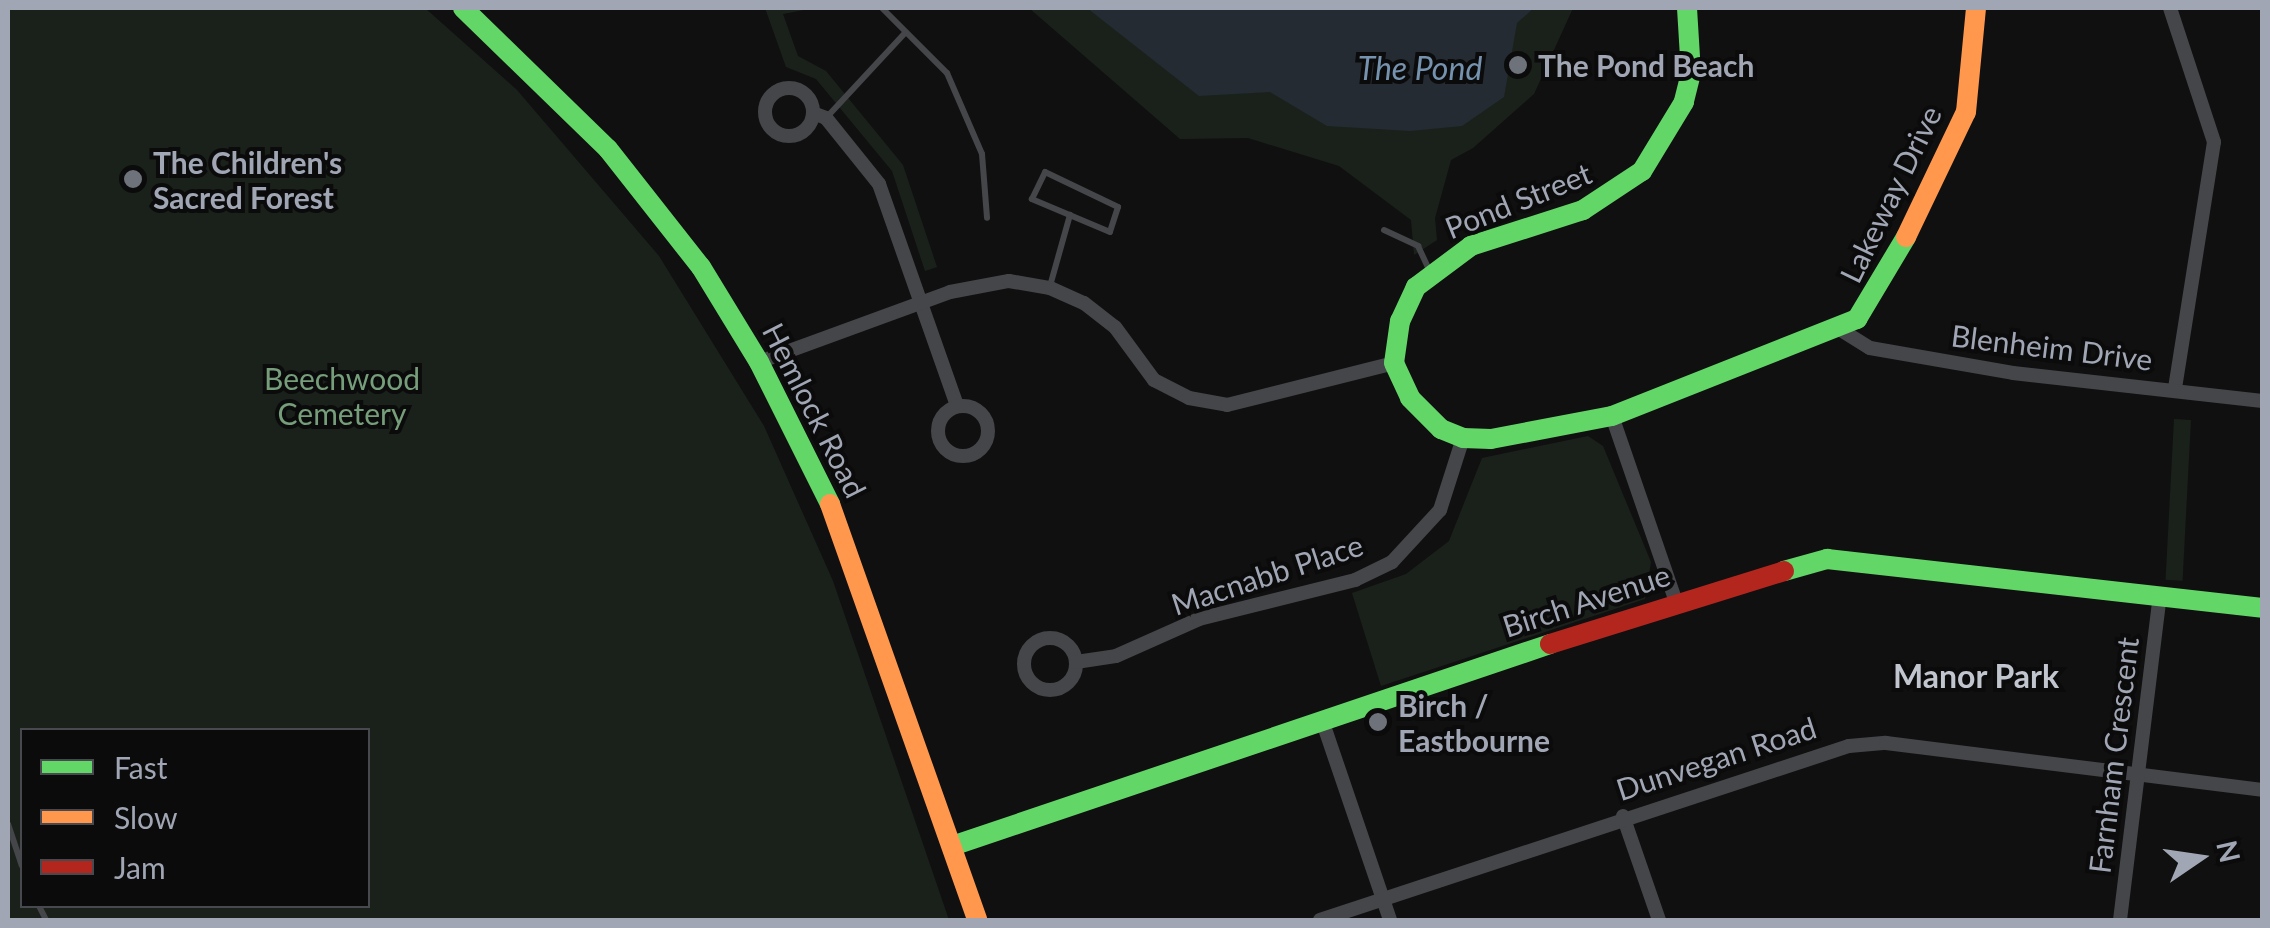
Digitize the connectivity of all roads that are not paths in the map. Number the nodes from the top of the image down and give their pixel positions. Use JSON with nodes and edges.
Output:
{"nodes":[{"id":1,"x":463,"y":8,"type":"edge"},
{"id":2,"x":882,"y":8,"type":"edge"},
{"id":3,"x":1687,"y":8,"type":"edge"},
{"id":4,"x":1976,"y":8,"type":"edge"},
{"id":5,"x":2170,"y":8,"type":"edge"},
{"id":6,"x":906,"y":32,"type":"junction"},
{"id":7,"x":820,"y":116,"type":"joint"},
{"id":8,"x":1070,"y":216,"type":"junction"},
{"id":9,"x":987,"y":218,"type":"dead end"},
{"id":10,"x":1384,"y":230,"type":"dead end"},
{"id":11,"x":1430,"y":272,"type":"junction"},
{"id":12,"x":1050,"y":288,"type":"junction"},
{"id":13,"x":917,"y":304,"type":"junction"},
{"id":14,"x":1841,"y":330,"type":"junction"},
{"id":15,"x":759,"y":362,"type":"junction"},
{"id":16,"x":1394,"y":362,"type":"junction"},
{"id":17,"x":2175,"y":389,"type":"junction"},
{"id":18,"x":2262,"y":402,"type":"edge"},
{"id":19,"x":957,"y":406,"type":"dead end"},
{"id":20,"x":1612,"y":416,"type":"junction"},
{"id":21,"x":1462,"y":438,"type":"junction"},
{"id":22,"x":2160,"y":596,"type":"junction"},
{"id":23,"x":1676,"y":602,"type":"junction"},
{"id":24,"x":2262,"y":608,"type":"edge"},
{"id":25,"x":1076,"y":662,"type":"dead end"},
{"id":26,"x":1322,"y":720,"type":"junction"},
{"id":27,"x":2140,"y":774,"type":"junction"},
{"id":28,"x":2262,"y":790,"type":"edge"},
{"id":29,"x":1622,"y":816,"type":"junction"},
{"id":30,"x":8,"y":824,"type":"edge"},
{"id":31,"x":952,"y":846,"type":"junction"},
{"id":32,"x":20,"y":860,"type":"edge"},
{"id":33,"x":1381,"y":898,"type":"junction"},
{"id":34,"x":977,"y":920,"type":"edge"},
{"id":35,"x":1320,"y":920,"type":"edge"},
{"id":36,"x":1390,"y":920,"type":"edge"},
{"id":37,"x":1659,"y":920,"type":"edge"},
{"id":38,"x":2120,"y":920,"type":"edge"}],
"edges":[{"from":1,"to":15,"type":"street","name":"Hemlock Road"},
{"from":2,"to":6,"type":"lane"},
{"from":3,"to":11,"type":"street","name":"Pond Street"},
{"from":4,"to":14,"type":"street","name":"Lakeway Drive"},
{"from":5,"to":17,"type":"street"},
{"from":6,"to":7,"type":"lane"},
{"from":6,"to":9,"type":"lane"},
{"from":7,"to":13,"type":"street"},
{"from":8,"to":8,"type":"lane"},
{"from":8,"to":12,"type":"lane"},
{"from":10,"to":11,"type":"lane"},
{"from":11,"to":16,"type":"street","name":"Pond Street"},
{"from":12,"to":13,"type":"street"},
{"from":12,"to":16,"type":"street"},
{"from":13,"to":15,"type":"street"},
{"from":13,"to":19,"type":"street"},
{"from":14,"to":17,"type":"street","name":"Blenheim Drive"},
{"from":14,"to":20,"type":"street","name":"Lakeway Drive"},
{"from":15,"to":31,"type":"street","name":"Hemlock Road"},
{"from":16,"to":21,"type":"street"},
{"from":17,"to":18,"type":"street","name":"Blenheim Drive"},
{"from":20,"to":21,"type":"street"},
{"from":20,"to":23,"type":"street"},
{"from":21,"to":25,"type":"street","name":"Macnabb Place"},
{"from":22,"to":23,"type":"street","name":"Birch Avenue"},
{"from":22,"to":24,"type":"street","name":"Birch Avenue"},
{"from":22,"to":27,"type":"street","name":"Farnham Crescent"},
{"from":23,"to":26,"type":"street","name":"Birch Avenue"},
{"from":26,"to":31,"type":"street","name":"Birch Avenue"},
{"from":26,"to":33,"type":"street"},
{"from":27,"to":28,"type":"street","name":"Dunvegan Road"},
{"from":27,"to":29,"type":"street","name":"Dunvegan Road"},
{"from":27,"to":38,"type":"street","name":"Farnham Crescent"},
{"from":29,"to":33,"type":"street","name":"Dunvegan Road"},
{"from":29,"to":37,"type":"street"},
{"from":30,"to":32,"type":"lane"},
{"from":31,"to":34,"type":"street","name":"Hemlock Road"},
{"from":33,"to":35,"type":"street","name":"Dunvegan Road"},
{"from":33,"to":36,"type":"street"}]}
